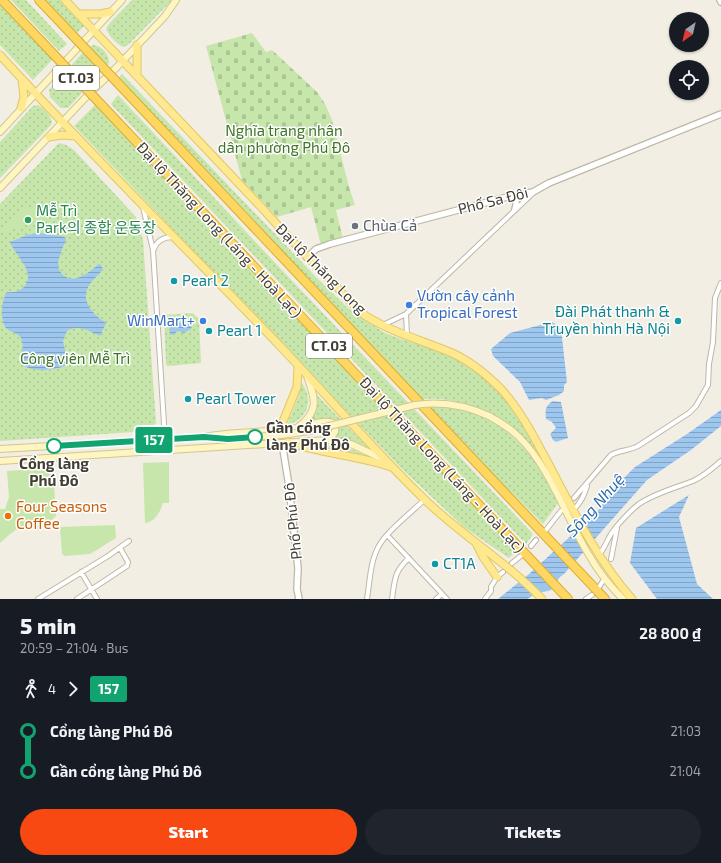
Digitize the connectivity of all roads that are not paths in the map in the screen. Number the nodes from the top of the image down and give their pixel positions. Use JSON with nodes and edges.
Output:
{"nodes":[{"id":1,"x":2,"y":0,"type":"edge"},
{"id":2,"x":39,"y":0,"type":"edge"},
{"id":3,"x":65,"y":0,"type":"edge"},
{"id":4,"x":122,"y":0,"type":"edge"},
{"id":5,"x":176,"y":0,"type":"edge"},
{"id":6,"x":110,"y":12,"type":"junction"},
{"id":7,"x":78,"y":14,"type":"junction"},
{"id":8,"x":94,"y":30,"type":"junction"},
{"id":9,"x":137,"y":46,"type":"junction"},
{"id":10,"x":0,"y":55,"type":"edge"},
{"id":11,"x":123,"y":61,"type":"junction"},
{"id":12,"x":137,"y":76,"type":"junction"},
{"id":13,"x":22,"y":79,"type":"junction"},
{"id":14,"x":35,"y":93,"type":"junction"},
{"id":15,"x":22,"y":108,"type":"junction"},
{"id":16,"x":721,"y":114,"type":"edge"},
{"id":17,"x":63,"y":123,"type":"junction"},
{"id":18,"x":0,"y":132,"type":"edge"},
{"id":19,"x":76,"y":136,"type":"junction"},
{"id":20,"x":49,"y":137,"type":"junction"},
{"id":21,"x":0,"y":188,"type":"edge"},
{"id":22,"x":533,"y":192,"type":"junction"},
{"id":23,"x":510,"y":197,"type":"junction"},
{"id":24,"x":141,"y":203,"type":"junction"},
{"id":25,"x":515,"y":209,"type":"junction"},
{"id":26,"x":174,"y":237,"type":"junction"},
{"id":27,"x":154,"y":250,"type":"junction"},
{"id":28,"x":307,"y":258,"type":"junction"},
{"id":29,"x":721,"y":283,"type":"edge"},
{"id":30,"x":406,"y":314,"type":"junction"},
{"id":31,"x":383,"y":325,"type":"junction"},
{"id":32,"x":407,"y":335,"type":"junction"},
{"id":33,"x":298,"y":366,"type":"junction"},
{"id":34,"x":307,"y":376,"type":"junction"},
{"id":35,"x":296,"y":428,"type":"junction"},
{"id":36,"x":280,"y":429,"type":"junction"},
{"id":37,"x":204,"y":437,"type":"junction"},
{"id":38,"x":165,"y":439,"type":"junction"},
{"id":39,"x":328,"y":440,"type":"junction"},
{"id":40,"x":285,"y":443,"type":"junction"},
{"id":41,"x":71,"y":445,"type":"junction"},
{"id":42,"x":0,"y":449,"type":"edge"},
{"id":43,"x":72,"y":457,"type":"junction"},
{"id":44,"x":385,"y":460,"type":"junction"},
{"id":45,"x":0,"y":461,"type":"edge"},
{"id":46,"x":721,"y":461,"type":"edge"},
{"id":47,"x":392,"y":467,"type":"junction"},
{"id":48,"x":588,"y":483,"type":"junction"},
{"id":49,"x":574,"y":498,"type":"dead end"},
{"id":50,"x":424,"y":500,"type":"junction"},
{"id":51,"x":573,"y":510,"type":"junction"},
{"id":52,"x":561,"y":511,"type":"dead end"},
{"id":53,"x":617,"y":527,"type":"junction"},
{"id":54,"x":546,"y":530,"type":"dead end"},
{"id":55,"x":387,"y":535,"type":"junction"},
{"id":56,"x":536,"y":540,"type":"dead end"},
{"id":57,"x":129,"y":541,"type":"dead end"},
{"id":58,"x":476,"y":543,"type":"junction"},
{"id":59,"x":531,"y":546,"type":"dead end"},
{"id":60,"x":120,"y":548,"type":"junction"},
{"id":61,"x":522,"y":555,"type":"dead end"},
{"id":62,"x":599,"y":556,"type":"junction"},
{"id":63,"x":409,"y":558,"type":"junction"},
{"id":64,"x":611,"y":559,"type":"dead end"},
{"id":65,"x":512,"y":563,"type":"dead end"},
{"id":66,"x":81,"y":572,"type":"junction"},
{"id":67,"x":500,"y":574,"type":"joint"},
{"id":68,"x":603,"y":581,"type":"dead end"},
{"id":69,"x":599,"y":587,"type":"dead end"},
{"id":70,"x":92,"y":589,"type":"junction"},
{"id":71,"x":442,"y":594,"type":"junction"},
{"id":72,"x":592,"y":595,"type":"dead end"},
{"id":73,"x":541,"y":598,"type":"edge"},
{"id":74,"x":38,"y":599,"type":"edge"},
{"id":75,"x":77,"y":599,"type":"edge"},
{"id":76,"x":97,"y":599,"type":"edge"},
{"id":77,"x":299,"y":599,"type":"edge"},
{"id":78,"x":368,"y":599,"type":"edge"},
{"id":79,"x":392,"y":599,"type":"edge"},
{"id":80,"x":436,"y":599,"type":"edge"},
{"id":81,"x":447,"y":599,"type":"edge"},
{"id":82,"x":485,"y":599,"type":"edge"},
{"id":83,"x":568,"y":599,"type":"edge"},
{"id":84,"x":586,"y":599,"type":"edge"},
{"id":85,"x":605,"y":599,"type":"edge"},
{"id":86,"x":623,"y":599,"type":"edge"},
{"id":87,"x":632,"y":599,"type":"edge"}],
"edges":[{"from":1,"to":83,"type":"highway","name":"Đại lộ Thăng Long (Láng - Hoà Lạc)","number":"CT.03","bridge":true},
{"from":2,"to":85,"type":"highway","name":"Đại lộ Thăng Long (Láng - Hoà Lạc)","number":"CT.03","bridge":true},
{"from":3,"to":7,"type":"main road","name":"Đại lộ Thăng Long"},
{"from":4,"to":6,"type":"main road"},
{"from":5,"to":9,"type":"main road"},
{"from":6,"to":7,"type":"main road"},
{"from":6,"to":8,"type":"main road"},
{"from":7,"to":8,"type":"main road","name":"Đại lộ Thăng Long"},
{"from":8,"to":11,"type":"main road","name":"Đại lộ Thăng Long"},
{"from":8,"to":14,"type":"main road"},
{"from":9,"to":11,"type":"main road"},
{"from":9,"to":12,"type":"main road"},
{"from":10,"to":13,"type":"main road"},
{"from":11,"to":12,"type":"main road","name":"Đại lộ Thăng Long"},
{"from":11,"to":17,"type":"main road"},
{"from":12,"to":28,"type":"main road","name":"Đại lộ Thăng Long"},
{"from":13,"to":14,"type":"main road"},
{"from":13,"to":15,"type":"main road"},
{"from":14,"to":15,"type":"main road"},
{"from":14,"to":17,"type":"main road"},
{"from":15,"to":18,"type":"main road"},
{"from":16,"to":22,"type":"street","name":"Phố Sa Đôi"},
{"from":17,"to":19,"type":"main road"},
{"from":17,"to":20,"type":"main road"},
{"from":19,"to":20,"type":"main road"},
{"from":19,"to":24,"type":"main road"},
{"from":20,"to":21,"type":"main road"},
{"from":22,"to":23,"type":"street","name":"Phố Sa Đôi"},
{"from":22,"to":25,"type":"street"},
{"from":23,"to":25,"type":"street"},
{"from":23,"to":28,"type":"street","name":"Phố Sa Đôi"},
{"from":24,"to":26,"type":"main road"},
{"from":24,"to":27,"type":"street"},
{"from":25,"to":30,"type":"street"},
{"from":26,"to":27,"type":"street"},
{"from":26,"to":33,"type":"main road"},
{"from":27,"to":38,"type":"street"},
{"from":28,"to":31,"type":"main road","name":"Đại lộ Thăng Long"},
{"from":29,"to":48,"type":"street"},
{"from":30,"to":31,"type":"street"},
{"from":30,"to":32,"type":"street"},
{"from":31,"to":32,"type":"main road","name":"Đại lộ Thăng Long"},
{"from":32,"to":51,"type":"main road","name":"Đại lộ Thăng Long"},
{"from":33,"to":34,"type":"main road"},
{"from":33,"to":36,"type":"main road"},
{"from":34,"to":35,"type":"main road"},
{"from":34,"to":44,"type":"main road"},
{"from":35,"to":36,"type":"main road"},
{"from":35,"to":39,"type":"main road"},
{"from":36,"to":37,"type":"main road"},
{"from":37,"to":38,"type":"main road"},
{"from":37,"to":86,"type":"main road","bridge":true},
{"from":38,"to":41,"type":"main road"},
{"from":39,"to":40,"type":"main road"},
{"from":39,"to":44,"type":"main road"},
{"from":40,"to":43,"type":"main road"},
{"from":40,"to":47,"type":"main road"},
{"from":40,"to":77,"type":"street","name":"Phố Phú Đô"},
{"from":41,"to":42,"type":"main road"},
{"from":41,"to":43,"type":"main road"},
{"from":43,"to":45,"type":"main road"},
{"from":44,"to":47,"type":"main road"},
{"from":46,"to":53,"type":"street"},
{"from":47,"to":50,"type":"main road"},
{"from":48,"to":49,"type":"street"},
{"from":48,"to":51,"type":"street"},
{"from":50,"to":55,"type":"street"},
{"from":50,"to":58,"type":"main road"},
{"from":51,"to":62,"type":"main road","name":"Đại lộ Thăng Long"},
{"from":52,"to":54,"type":"street"},
{"from":53,"to":62,"type":"street"},
{"from":53,"to":64,"type":"street"},
{"from":55,"to":63,"type":"street"},
{"from":55,"to":78,"type":"street"},
{"from":56,"to":59,"type":"street"},
{"from":57,"to":60,"type":"street"},
{"from":58,"to":67,"type":"main road"},
{"from":58,"to":73,"type":"main road"},
{"from":60,"to":66,"type":"street"},
{"from":60,"to":70,"type":"street"},
{"from":61,"to":65,"type":"street"},
{"from":62,"to":87,"type":"main road","name":"Đại lộ Thăng Long"},
{"from":63,"to":71,"type":"street"},
{"from":63,"to":79,"type":"street"},
{"from":66,"to":70,"type":"street"},
{"from":66,"to":74,"type":"street"},
{"from":67,"to":82,"type":"street"},
{"from":68,"to":69,"type":"street"},
{"from":70,"to":75,"type":"street"},
{"from":70,"to":76,"type":"street"},
{"from":71,"to":80,"type":"street"},
{"from":71,"to":81,"type":"street"},
{"from":72,"to":84,"type":"street"}]}
